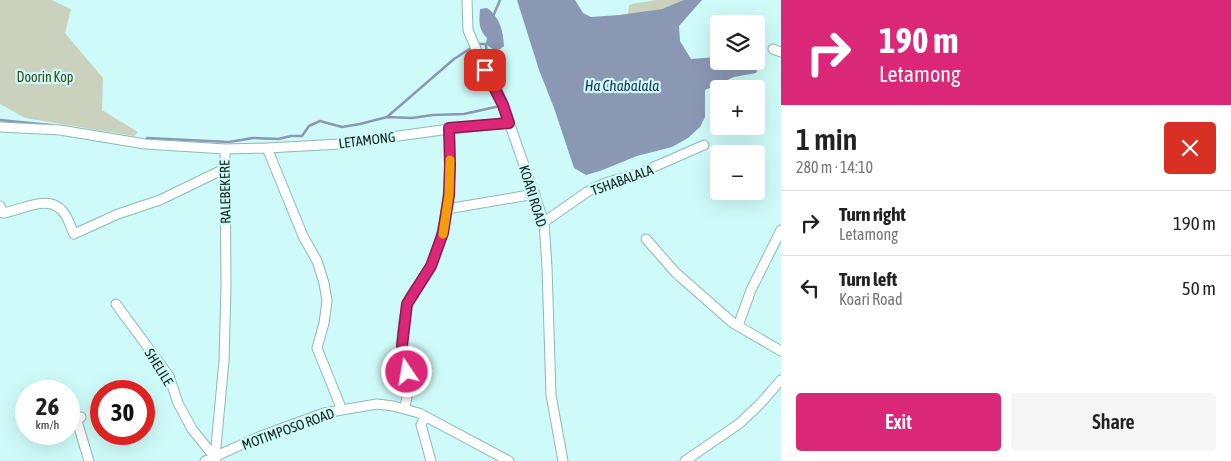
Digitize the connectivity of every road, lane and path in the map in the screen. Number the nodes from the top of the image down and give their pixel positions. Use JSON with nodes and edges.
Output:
{"nodes":[{"id":1,"x":467,"y":0,"type":"edge"},
{"id":2,"x":509,"y":123,"type":"junction"},
{"id":3,"x":0,"y":127,"type":"edge"},
{"id":4,"x":449,"y":128,"type":"junction"},
{"id":5,"x":704,"y":145,"type":"dead end"},
{"id":6,"x":267,"y":148,"type":"junction"},
{"id":7,"x":224,"y":149,"type":"junction"},
{"id":8,"x":224,"y":169,"type":"junction"},
{"id":9,"x":535,"y":194,"type":"junction"},
{"id":10,"x":0,"y":206,"type":"edge"},
{"id":11,"x":447,"y":209,"type":"junction"},
{"id":12,"x":544,"y":222,"type":"junction"},
{"id":13,"x":781,"y":230,"type":"edge"},
{"id":14,"x":646,"y":239,"type":"dead end"},
{"id":15,"x":116,"y":304,"type":"dead end"},
{"id":16,"x":738,"y":326,"type":"junction"},
{"id":17,"x":781,"y":351,"type":"edge"},
{"id":18,"x":781,"y":380,"type":"edge"},
{"id":19,"x":404,"y":408,"type":"junction"},
{"id":20,"x":342,"y":410,"type":"junction"},
{"id":21,"x":425,"y":416,"type":"junction"},
{"id":22,"x":81,"y":418,"type":"dead end"},
{"id":23,"x":216,"y":459,"type":"edge"},
{"id":24,"x":89,"y":461,"type":"edge"},
{"id":25,"x":206,"y":461,"type":"edge"},
{"id":26,"x":431,"y":461,"type":"edge"},
{"id":27,"x":509,"y":461,"type":"edge"},
{"id":28,"x":563,"y":461,"type":"edge"},
{"id":29,"x":685,"y":461,"type":"edge"}],
"edges":[{"from":1,"to":2,"type":"street","name":"KOARI ROAD"},
{"from":2,"to":4,"type":"street","name":"LETAMONG"},
{"from":2,"to":9,"type":"street","name":"KOARI ROAD"},
{"from":3,"to":7,"type":"street","name":"RALEBEKERE"},
{"from":4,"to":6,"type":"street","name":"LETAMONG"},
{"from":4,"to":11,"type":"street"},
{"from":5,"to":12,"type":"street","name":"TSHABALALA"},
{"from":6,"to":7,"type":"street","name":"LETAMONG"},
{"from":6,"to":20,"type":"street"},
{"from":7,"to":8,"type":"street","name":"RALEBEKERE"},
{"from":8,"to":10,"type":"street"},
{"from":8,"to":23,"type":"street","name":"RALEBEKERE"},
{"from":9,"to":11,"type":"street"},
{"from":9,"to":12,"type":"street","name":"KOARI ROAD"},
{"from":11,"to":19,"type":"street"},
{"from":12,"to":28,"type":"street","name":"KOARI ROAD"},
{"from":13,"to":16,"type":"street"},
{"from":14,"to":16,"type":"street"},
{"from":15,"to":23,"type":"street","name":"SHELILE"},
{"from":16,"to":17,"type":"street"},
{"from":18,"to":29,"type":"street"},
{"from":19,"to":20,"type":"street","name":"MOTIMPOSO ROAD"},
{"from":19,"to":21,"type":"street","name":"MOTIMPOSO ROAD"},
{"from":20,"to":23,"type":"street","name":"MOTIMPOSO ROAD"},
{"from":21,"to":26,"type":"street"},
{"from":21,"to":27,"type":"street","name":"MOTIMPOSO ROAD"},
{"from":22,"to":24,"type":"street"},
{"from":23,"to":25,"type":"street","name":"MOTIMPOSO ROAD"}]}
